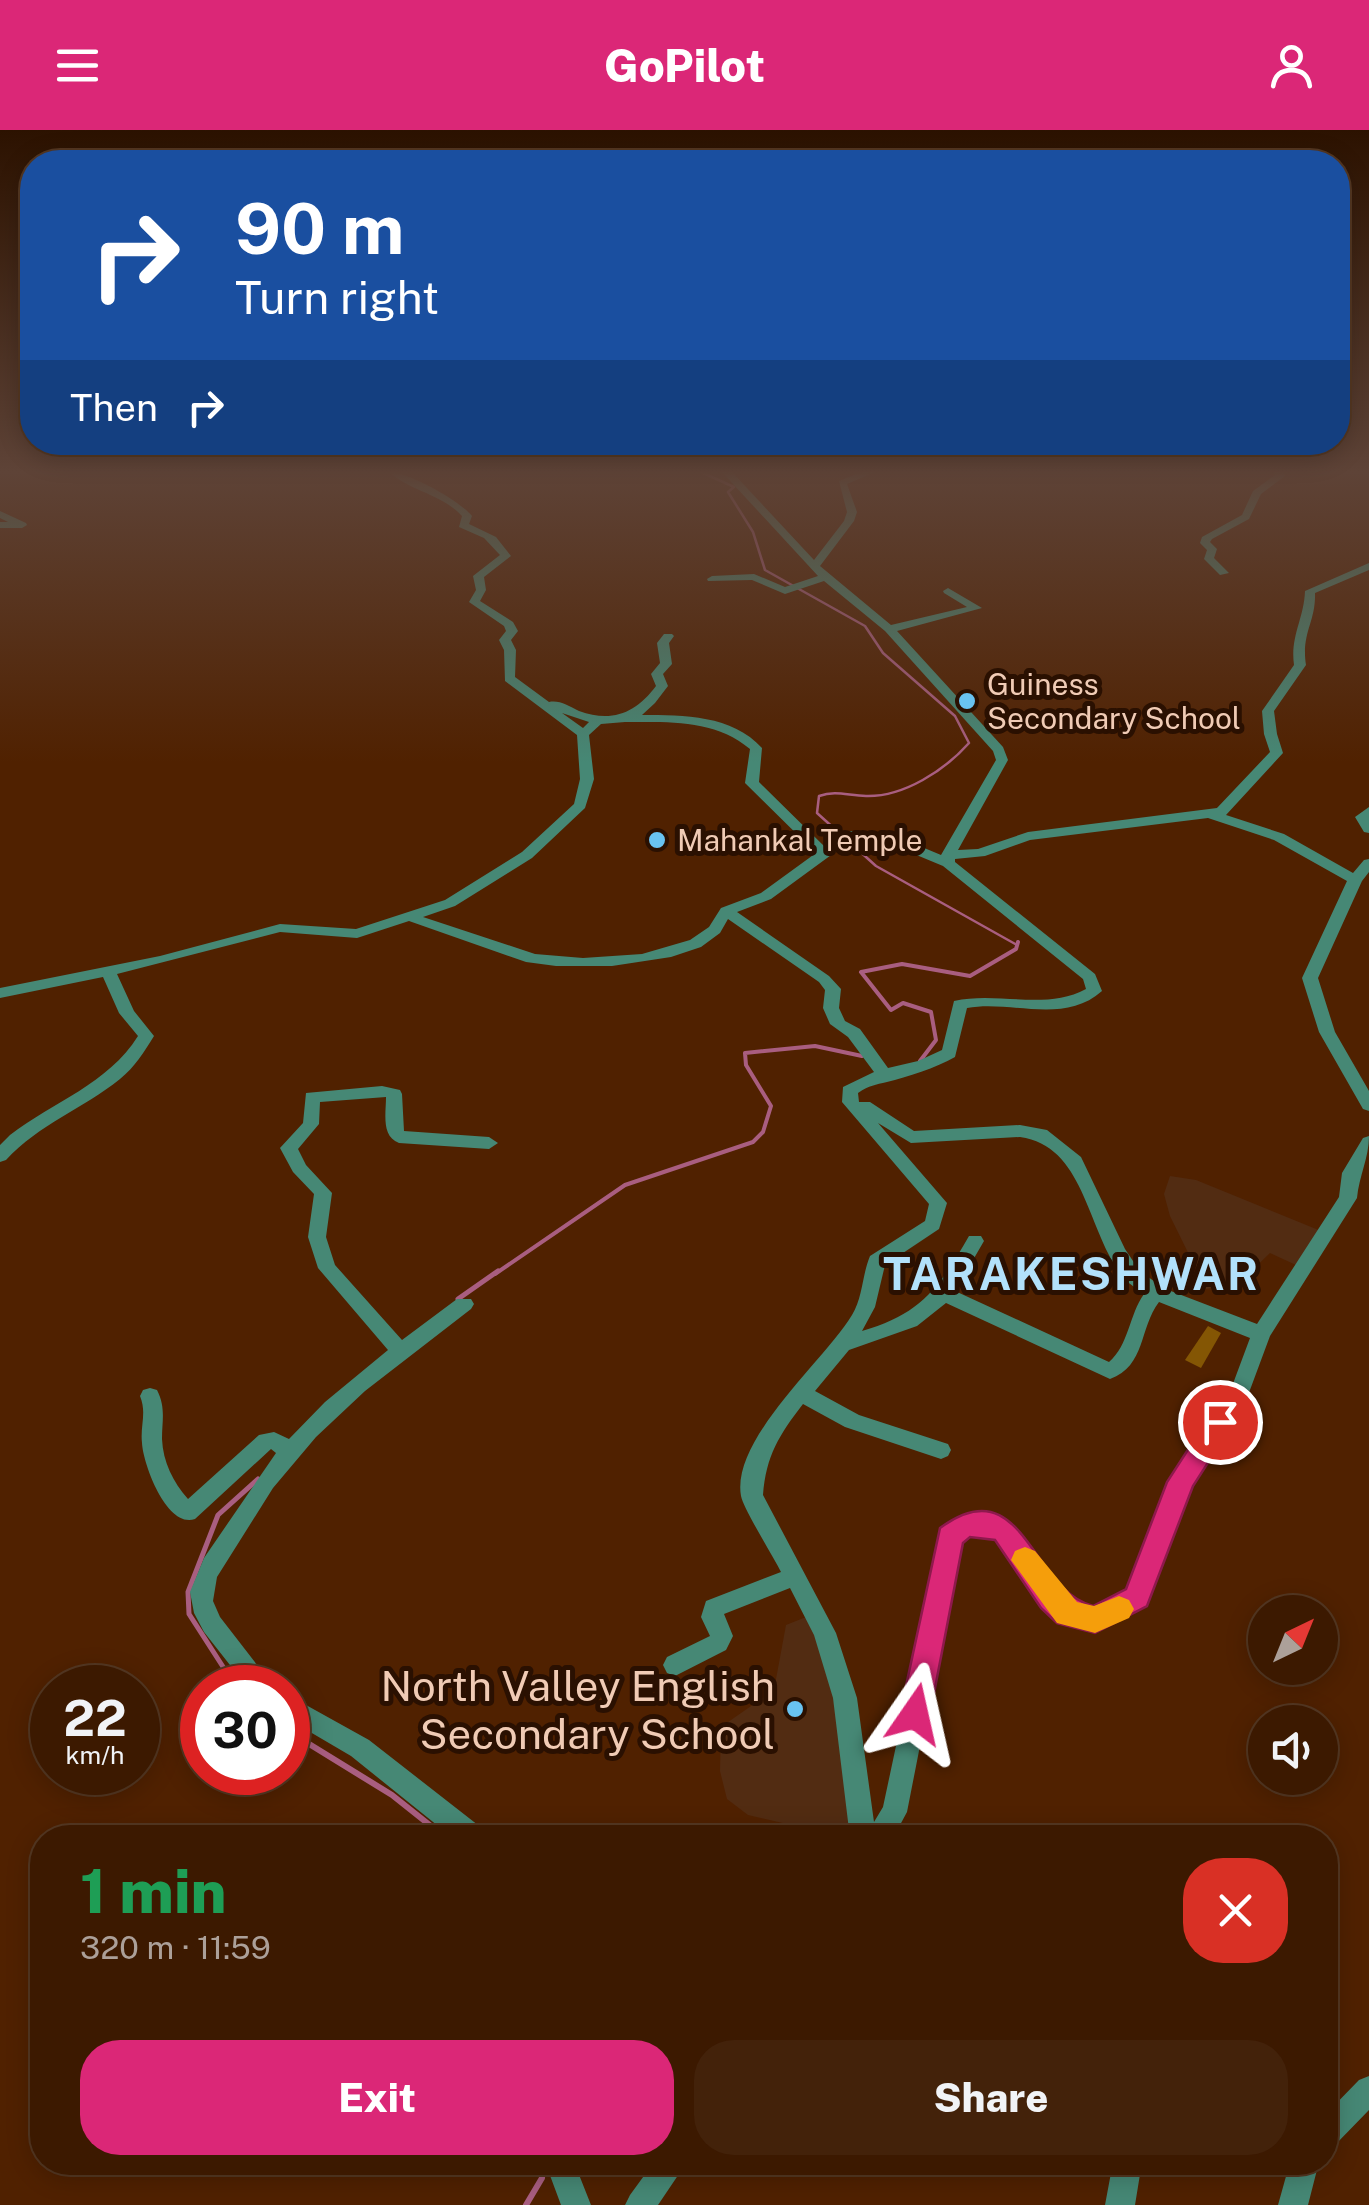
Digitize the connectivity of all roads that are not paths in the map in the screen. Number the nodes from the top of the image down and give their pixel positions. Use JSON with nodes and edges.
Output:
{"nodes":[{"id":1,"x":488,"y":569,"type":"edge"},
{"id":2,"x":817,"y":569,"type":"edge"},
{"id":3,"x":1220,"y":569,"type":"edge"},
{"id":4,"x":1362,"y":569,"type":"edge"},
{"id":5,"x":1224,"y":573,"type":"dead end"},
{"id":6,"x":828,"y":576,"type":"junction"},
{"id":7,"x":1346,"y":576,"type":"junction"},
{"id":8,"x":712,"y":578,"type":"dead end"},
{"id":9,"x":1369,"y":585,"type":"edge"},
{"id":10,"x":948,"y":590,"type":"dead end"},
{"id":11,"x":889,"y":629,"type":"junction"},
{"id":12,"x":668,"y":636,"type":"dead end"},
{"id":13,"x":536,"y":688,"type":"dead end"},
{"id":14,"x":626,"y":718,"type":"junction"},
{"id":15,"x":595,"y":723,"type":"junction"},
{"id":16,"x":582,"y":734,"type":"junction"},
{"id":17,"x":1369,"y":811,"type":"edge"},
{"id":18,"x":1210,"y":814,"type":"junction"},
{"id":19,"x":1369,"y":829,"type":"edge"},
{"id":20,"x":823,"y":853,"type":"junction"},
{"id":21,"x":948,"y":859,"type":"junction"},
{"id":22,"x":1369,"y":863,"type":"edge"},
{"id":23,"x":1355,"y":880,"type":"junction"},
{"id":24,"x":726,"y":912,"type":"junction"},
{"id":25,"x":412,"y":917,"type":"junction"},
{"id":26,"x":108,"y":970,"type":"junction"},
{"id":27,"x":5,"y":992,"type":"edge"},
{"id":28,"x":880,"y":1069,"type":"junction"},
{"id":29,"x":850,"y":1102,"type":"junction"},
{"id":30,"x":1369,"y":1105,"type":"edge"},
{"id":31,"x":1369,"y":1142,"type":"edge"},
{"id":32,"x":490,"y":1143,"type":"dead end"},
{"id":33,"x":0,"y":1156,"type":"edge"},
{"id":34,"x":975,"y":1241,"type":"dead end"},
{"id":35,"x":1156,"y":1293,"type":"junction"},
{"id":36,"x":946,"y":1295,"type":"junction"},
{"id":37,"x":464,"y":1304,"type":"dead end"},
{"id":38,"x":1261,"y":1334,"type":"junction"},
{"id":39,"x":843,"y":1344,"type":"junction"},
{"id":40,"x":401,"y":1352,"type":"junction"},
{"id":41,"x":802,"y":1394,"type":"junction"},
{"id":42,"x":150,"y":1396,"type":"dead end"},
{"id":43,"x":283,"y":1446,"type":"junction"},
{"id":44,"x":941,"y":1450,"type":"dead end"},
{"id":45,"x":795,"y":1576,"type":"junction"},
{"id":46,"x":245,"y":1665,"type":"edge"},
{"id":47,"x":676,"y":1665,"type":"dead end"},
{"id":48,"x":310,"y":1719,"type":"edge"},
{"id":49,"x":458,"y":1825,"type":"edge"},
{"id":50,"x":862,"y":1825,"type":"edge"},
{"id":51,"x":886,"y":1825,"type":"edge"},
{"id":52,"x":1369,"y":2090,"type":"edge"},
{"id":53,"x":1338,"y":2122,"type":"edge"},
{"id":54,"x":564,"y":2175,"type":"edge"},
{"id":55,"x":663,"y":2175,"type":"edge"},
{"id":56,"x":1126,"y":2175,"type":"edge"},
{"id":57,"x":1301,"y":2175,"type":"edge"},
{"id":58,"x":576,"y":2205,"type":"edge"},
{"id":59,"x":640,"y":2205,"type":"edge"},
{"id":60,"x":1120,"y":2205,"type":"edge"},
{"id":61,"x":1292,"y":2205,"type":"edge"}],
"edges":[{"from":1,"to":16,"type":"street"},
{"from":2,"to":6,"type":"street"},
{"from":3,"to":5,"type":"street"},
{"from":4,"to":7,"type":"street"},
{"from":6,"to":8,"type":"street"},
{"from":6,"to":11,"type":"street"},
{"from":7,"to":9,"type":"street"},
{"from":7,"to":18,"type":"street"},
{"from":10,"to":11,"type":"street"},
{"from":11,"to":21,"type":"street"},
{"from":12,"to":14,"type":"street"},
{"from":13,"to":15,"type":"street"},
{"from":14,"to":15,"type":"street"},
{"from":14,"to":20,"type":"street"},
{"from":15,"to":16,"type":"street"},
{"from":16,"to":25,"type":"street"},
{"from":17,"to":19,"type":"street"},
{"from":18,"to":21,"type":"street"},
{"from":18,"to":23,"type":"street"},
{"from":20,"to":21,"type":"street"},
{"from":20,"to":24,"type":"street"},
{"from":21,"to":28,"type":"street"},
{"from":22,"to":23,"type":"street"},
{"from":23,"to":30,"type":"street"},
{"from":24,"to":25,"type":"street"},
{"from":24,"to":28,"type":"street"},
{"from":25,"to":26,"type":"street"},
{"from":26,"to":27,"type":"street"},
{"from":26,"to":33,"type":"street"},
{"from":28,"to":29,"type":"street"},
{"from":29,"to":35,"type":"street"},
{"from":29,"to":39,"type":"street"},
{"from":31,"to":38,"type":"street"},
{"from":32,"to":40,"type":"street"},
{"from":34,"to":36,"type":"street"},
{"from":35,"to":36,"type":"street"},
{"from":35,"to":38,"type":"street"},
{"from":36,"to":39,"type":"street"},
{"from":37,"to":40,"type":"street"},
{"from":38,"to":51,"type":"street"},
{"from":39,"to":41,"type":"street"},
{"from":40,"to":43,"type":"street"},
{"from":41,"to":44,"type":"street"},
{"from":41,"to":45,"type":"street"},
{"from":42,"to":43,"type":"street"},
{"from":43,"to":46,"type":"street"},
{"from":45,"to":47,"type":"street"},
{"from":45,"to":50,"type":"street"},
{"from":48,"to":49,"type":"street"},
{"from":52,"to":53,"type":"street"},
{"from":54,"to":58,"type":"street"},
{"from":55,"to":59,"type":"street"},
{"from":56,"to":60,"type":"street"},
{"from":57,"to":61,"type":"street"}]}
